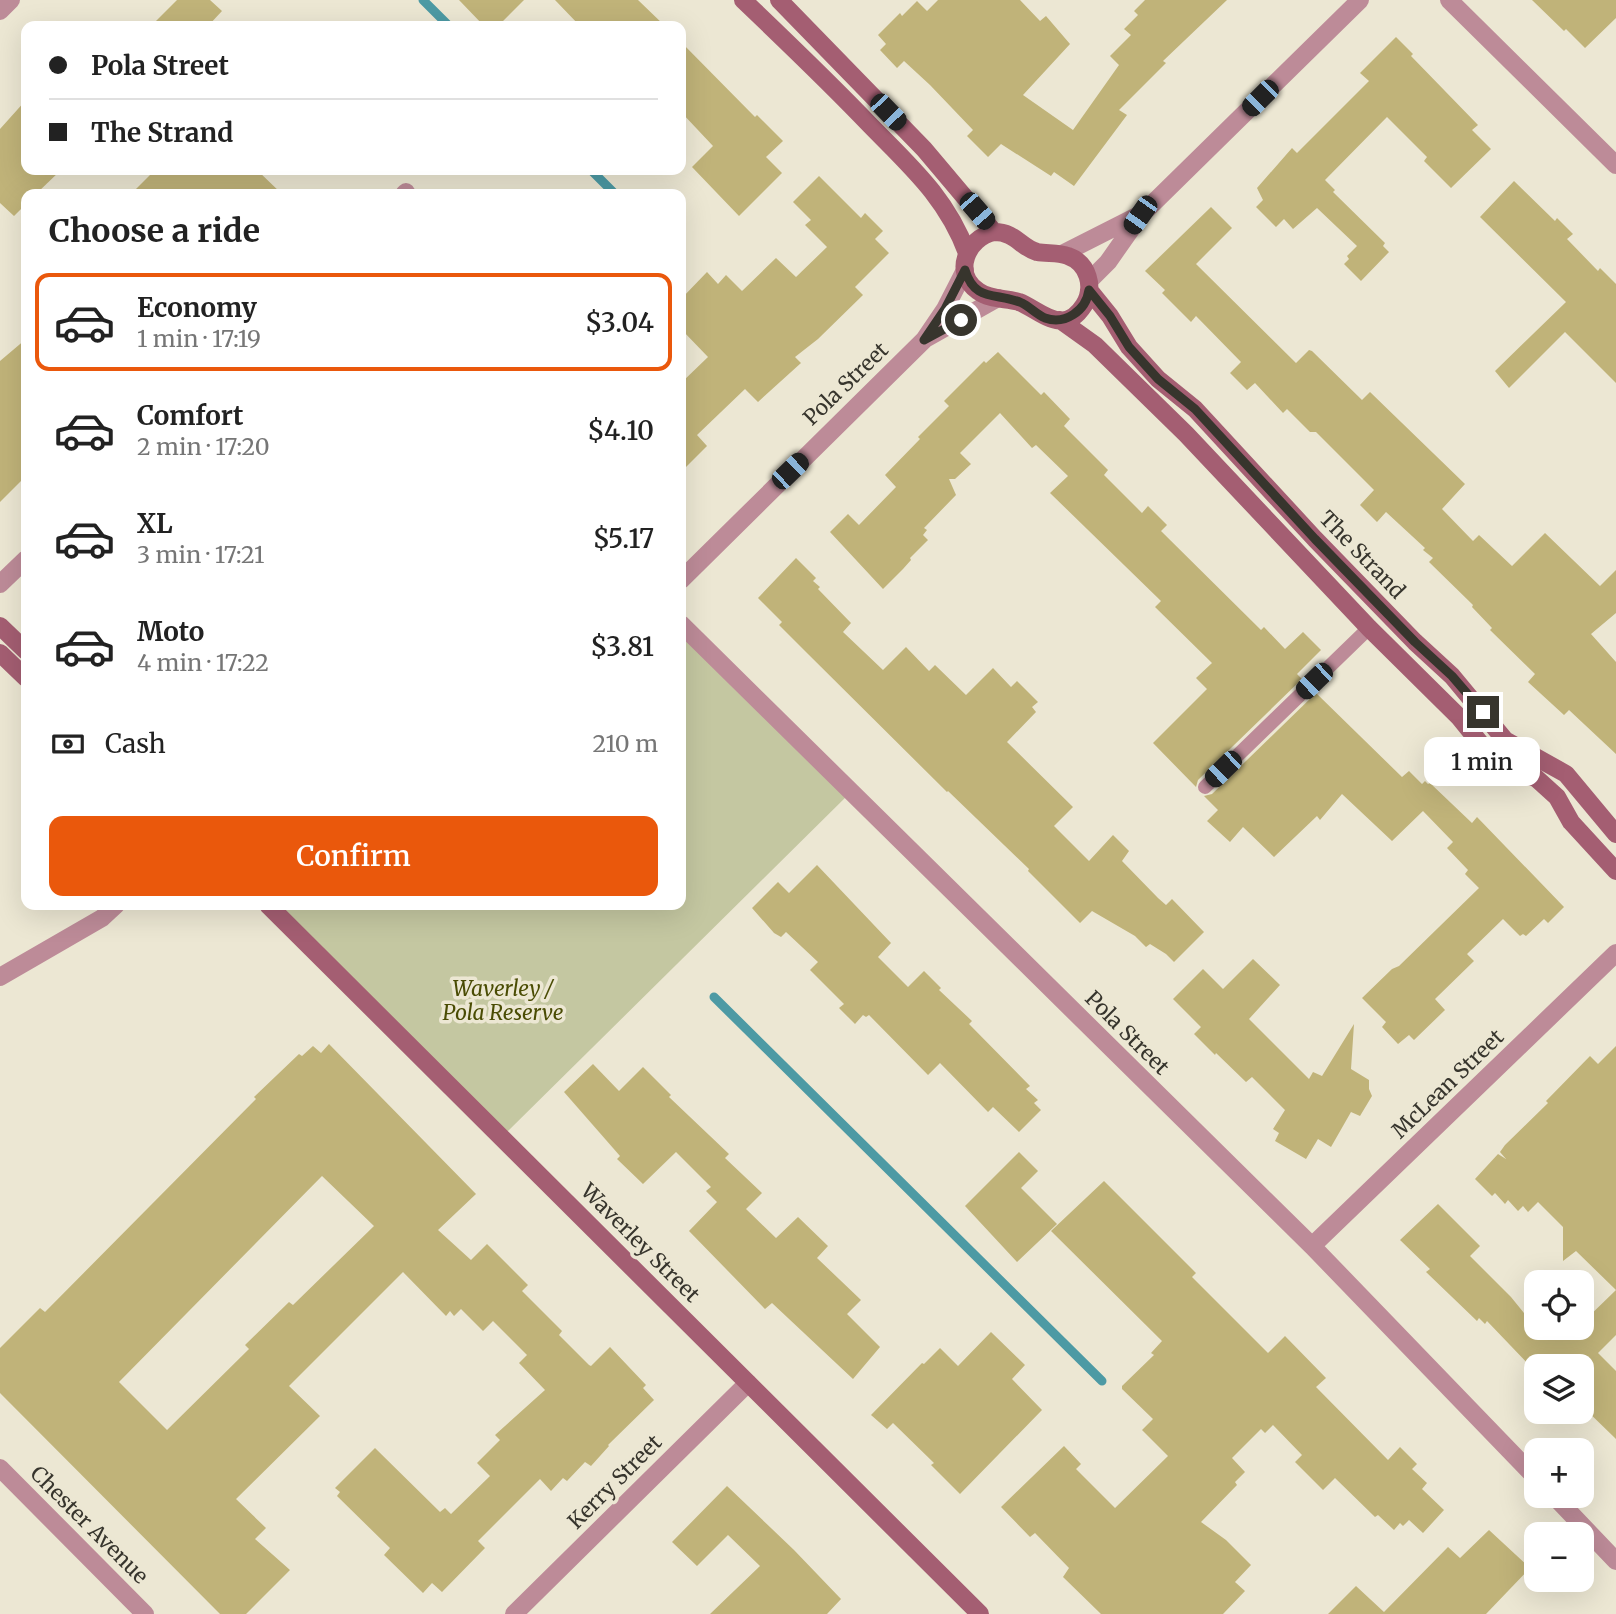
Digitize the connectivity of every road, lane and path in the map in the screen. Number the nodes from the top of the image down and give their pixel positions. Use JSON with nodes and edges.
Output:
{"nodes":[{"id":1,"x":11,"y":0,"type":"edge"},
{"id":2,"x":743,"y":0,"type":"edge"},
{"id":3,"x":779,"y":0,"type":"edge"},
{"id":4,"x":1360,"y":0,"type":"edge"},
{"id":5,"x":1449,"y":0,"type":"edge"},
{"id":6,"x":0,"y":11,"type":"edge"},
{"id":7,"x":1616,"y":165,"type":"edge"},
{"id":8,"x":1140,"y":215,"type":"junction"},
{"id":9,"x":994,"y":232,"type":"junction"},
{"id":10,"x":1062,"y":254,"type":"junction"},
{"id":11,"x":966,"y":261,"type":"junction"},
{"id":12,"x":1089,"y":285,"type":"junction"},
{"id":13,"x":998,"y":298,"type":"junction"},
{"id":14,"x":1060,"y":320,"type":"junction"},
{"id":15,"x":924,"y":340,"type":"junction"},
{"id":16,"x":21,"y":564,"type":"edge"},
{"id":17,"x":686,"y":575,"type":"edge"},
{"id":18,"x":0,"y":584,"type":"edge"},
{"id":19,"x":0,"y":626,"type":"edge"},
{"id":20,"x":1369,"y":628,"type":"junction"},
{"id":21,"x":686,"y":629,"type":"edge"},
{"id":22,"x":21,"y":646,"type":"edge"},
{"id":23,"x":0,"y":653,"type":"edge"},
{"id":24,"x":21,"y":673,"type":"edge"},
{"id":25,"x":1205,"y":787,"type":"dead end"},
{"id":26,"x":1616,"y":834,"type":"edge"},
{"id":27,"x":1616,"y":871,"type":"edge"},
{"id":28,"x":111,"y":910,"type":"edge"},
{"id":29,"x":273,"y":910,"type":"edge"},
{"id":30,"x":1616,"y":953,"type":"edge"},
{"id":31,"x":0,"y":977,"type":"edge"},
{"id":32,"x":1312,"y":1246,"type":"junction"},
{"id":33,"x":748,"y":1383,"type":"junction"},
{"id":34,"x":1524,"y":1466,"type":"edge"},
{"id":35,"x":0,"y":1468,"type":"edge"},
{"id":36,"x":1565,"y":1508,"type":"edge"},
{"id":37,"x":1616,"y":1561,"type":"edge"},
{"id":38,"x":145,"y":1614,"type":"edge"},
{"id":39,"x":514,"y":1614,"type":"edge"},
{"id":40,"x":980,"y":1614,"type":"edge"}],
"edges":[{"from":1,"to":6,"type":"street"},
{"from":2,"to":11,"type":"street"},
{"from":3,"to":9,"type":"street"},
{"from":4,"to":8,"type":"street"},
{"from":5,"to":7,"type":"street"},
{"from":8,"to":10,"type":"street"},
{"from":8,"to":12,"type":"street"},
{"from":9,"to":10,"type":"street"},
{"from":9,"to":11,"type":"street"},
{"from":10,"to":12,"type":"street","name":"The Strand"},
{"from":11,"to":13,"type":"street"},
{"from":11,"to":15,"type":"street","name":"Pola Street"},
{"from":12,"to":14,"type":"street"},
{"from":12,"to":26,"type":"street","name":"The Strand"},
{"from":13,"to":14,"type":"street"},
{"from":13,"to":15,"type":"street","name":"Pola Street"},
{"from":14,"to":20,"type":"street"},
{"from":15,"to":17,"type":"street","name":"Pola Street"},
{"from":16,"to":18,"type":"street"},
{"from":19,"to":22,"type":"street"},
{"from":20,"to":25,"type":"lane"},
{"from":20,"to":27,"type":"street"},
{"from":21,"to":32,"type":"street","name":"Pola Street"},
{"from":23,"to":24,"type":"street"},
{"from":28,"to":31,"type":"street"},
{"from":29,"to":33,"type":"street","name":"Waverley Street"},
{"from":30,"to":32,"type":"street","name":"McLean Street"},
{"from":32,"to":34,"type":"street","name":"Pola Street"},
{"from":33,"to":39,"type":"street","name":"Kerry Street"},
{"from":33,"to":40,"type":"street","name":"Waverley Street"},
{"from":35,"to":38,"type":"street","name":"Chester Avenue"},
{"from":36,"to":37,"type":"street"}]}
